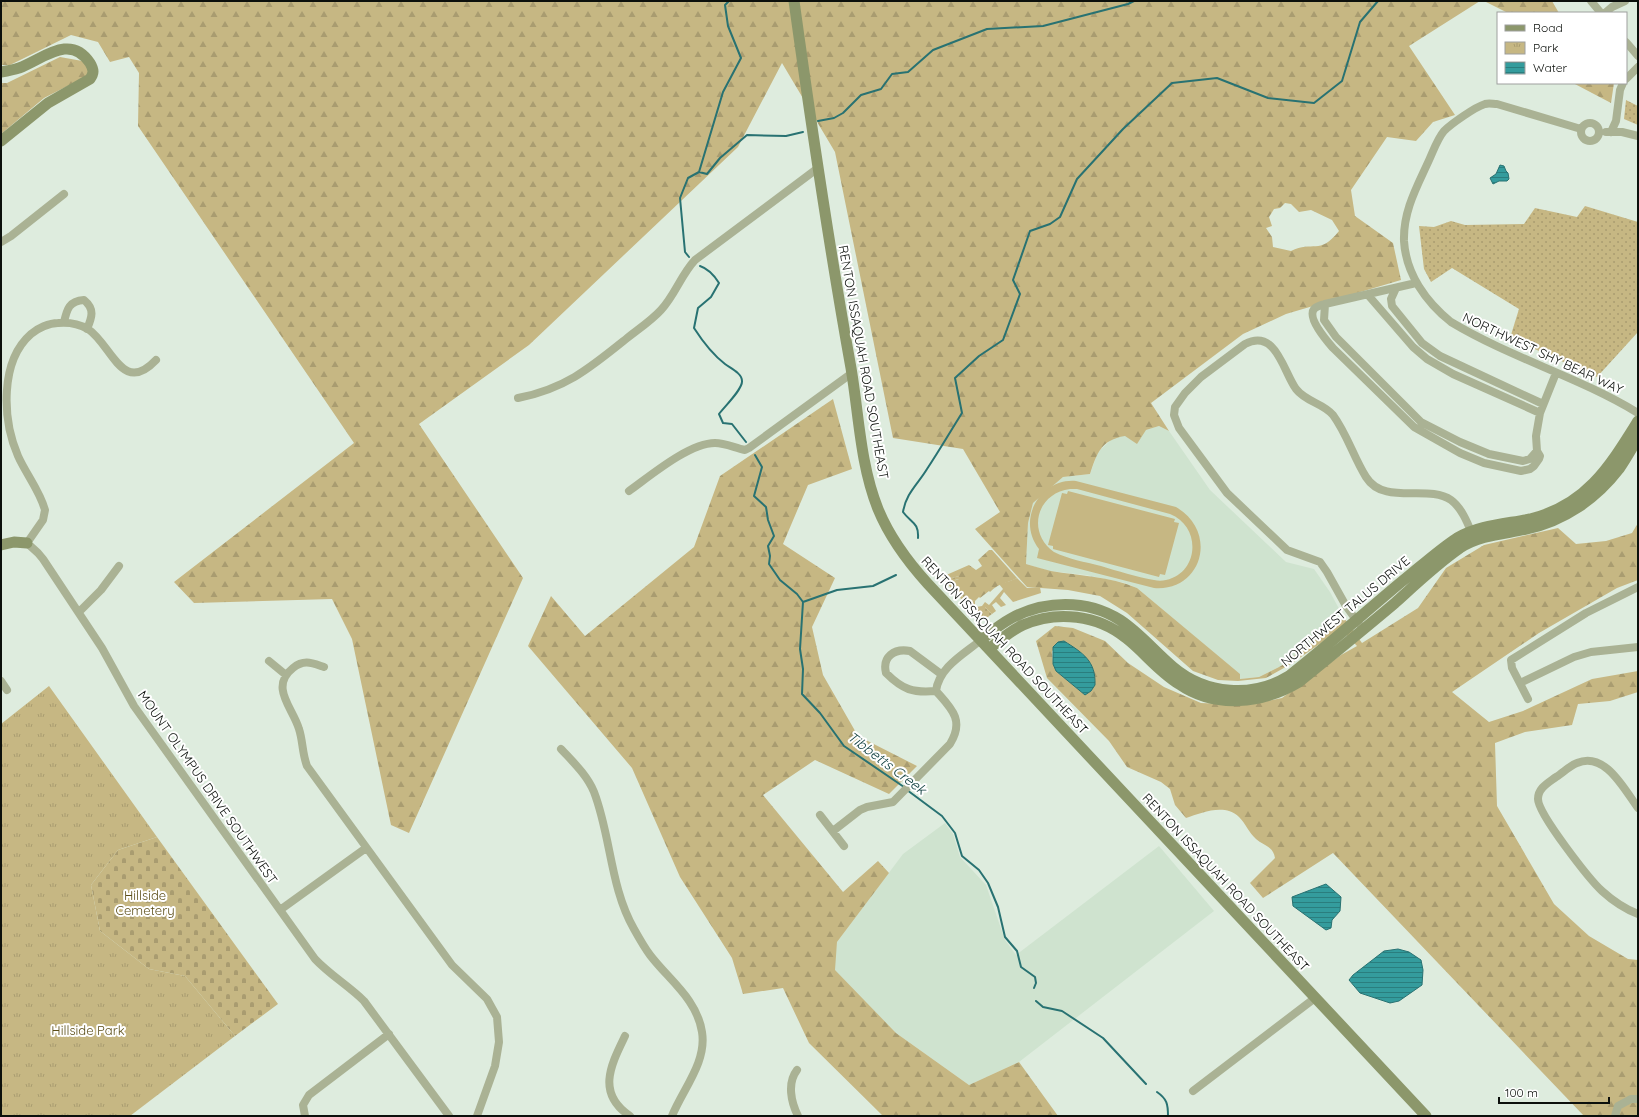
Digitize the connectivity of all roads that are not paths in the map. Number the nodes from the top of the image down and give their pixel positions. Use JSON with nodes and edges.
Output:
{"nodes":[{"id":1,"x":794,"y":1,"type":"edge"},
{"id":2,"x":1591,"y":1,"type":"edge"},
{"id":3,"x":1625,"y":1,"type":"edge"},
{"id":4,"x":1600,"y":12,"type":"edge"},
{"id":5,"x":1605,"y":12,"type":"edge"},
{"id":6,"x":1627,"y":43,"type":"edge"},
{"id":7,"x":1638,"y":56,"type":"edge"},
{"id":8,"x":1638,"y":67,"type":"edge"},
{"id":9,"x":1,"y":72,"type":"edge"},
{"id":10,"x":1627,"y":78,"type":"edge"},
{"id":11,"x":1622,"y":87,"type":"edge"},
{"id":12,"x":1581,"y":130,"type":"junction"},
{"id":13,"x":1611,"y":132,"type":"junction"},
{"id":14,"x":1600,"y":133,"type":"junction"},
{"id":15,"x":1638,"y":136,"type":"edge"},
{"id":16,"x":1,"y":140,"type":"edge"},
{"id":17,"x":818,"y":168,"type":"junction"},
{"id":18,"x":64,"y":194,"type":"dead end"},
{"id":19,"x":1,"y":242,"type":"edge"},
{"id":20,"x":1416,"y":283,"type":"junction"},
{"id":21,"x":1396,"y":288,"type":"junction"},
{"id":22,"x":1368,"y":295,"type":"junction"},
{"id":23,"x":64,"y":322,"type":"junction"},
{"id":24,"x":87,"y":329,"type":"junction"},
{"id":25,"x":156,"y":360,"type":"dead end"},
{"id":26,"x":852,"y":373,"type":"junction"},
{"id":27,"x":1556,"y":373,"type":"junction"},
{"id":28,"x":518,"y":398,"type":"dead end"},
{"id":29,"x":1543,"y":404,"type":"junction"},
{"id":30,"x":1540,"y":413,"type":"junction"},
{"id":31,"x":1638,"y":413,"type":"edge"},
{"id":32,"x":1638,"y":421,"type":"edge"},
{"id":33,"x":1638,"y":438,"type":"edge"},
{"id":34,"x":628,"y":491,"type":"dead end"},
{"id":35,"x":1473,"y":536,"type":"junction"},
{"id":36,"x":27,"y":544,"type":"junction"},
{"id":37,"x":1,"y":545,"type":"edge"},
{"id":38,"x":119,"y":566,"type":"dead end"},
{"id":39,"x":1638,"y":586,"type":"edge"},
{"id":40,"x":79,"y":612,"type":"junction"},
{"id":41,"x":1356,"y":620,"type":"junction"},
{"id":42,"x":1364,"y":629,"type":"junction"},
{"id":43,"x":981,"y":640,"type":"junction"},
{"id":44,"x":1638,"y":647,"type":"edge"},
{"id":45,"x":989,"y":649,"type":"junction"},
{"id":46,"x":269,"y":661,"type":"dead end"},
{"id":47,"x":324,"y":667,"type":"dead end"},
{"id":48,"x":941,"y":674,"type":"junction"},
{"id":49,"x":286,"y":675,"type":"junction"},
{"id":50,"x":1,"y":681,"type":"edge"},
{"id":51,"x":1520,"y":683,"type":"junction"},
{"id":52,"x":7,"y":690,"type":"dead end"},
{"id":53,"x":936,"y":690,"type":"junction"},
{"id":54,"x":1528,"y":699,"type":"dead end"},
{"id":55,"x":561,"y":749,"type":"dead end"},
{"id":56,"x":1638,"y":808,"type":"edge"},
{"id":57,"x":820,"y":815,"type":"dead end"},
{"id":58,"x":833,"y":831,"type":"junction"},
{"id":59,"x":844,"y":846,"type":"dead end"},
{"id":60,"x":366,"y":848,"type":"junction"},
{"id":61,"x":280,"y":910,"type":"junction"},
{"id":62,"x":1638,"y":914,"type":"edge"},
{"id":63,"x":1315,"y":998,"type":"junction"},
{"id":64,"x":390,"y":1034,"type":"junction"},
{"id":65,"x":625,"y":1036,"type":"dead end"},
{"id":66,"x":797,"y":1070,"type":"dead end"},
{"id":67,"x":1193,"y":1091,"type":"dead end"},
{"id":68,"x":1638,"y":1099,"type":"edge"},
{"id":69,"x":305,"y":1116,"type":"edge"},
{"id":70,"x":449,"y":1116,"type":"edge"},
{"id":71,"x":477,"y":1116,"type":"edge"},
{"id":72,"x":630,"y":1116,"type":"edge"},
{"id":73,"x":672,"y":1116,"type":"edge"},
{"id":74,"x":798,"y":1116,"type":"edge"},
{"id":75,"x":1426,"y":1116,"type":"edge"},
{"id":76,"x":1615,"y":1116,"type":"edge"}],
"edges":[{"from":1,"to":17,"type":"street","name":"RENTON ISSAQUAH ROAD SOUTHEAST"},
{"from":2,"to":4,"type":"street"},
{"from":3,"to":5,"type":"street"},
{"from":6,"to":7,"type":"street"},
{"from":8,"to":10,"type":"street"},
{"from":9,"to":16,"type":"street"},
{"from":11,"to":13,"type":"street"},
{"from":12,"to":14,"type":"street"},
{"from":12,"to":14,"type":"street"},
{"from":12,"to":20,"type":"street","name":"NORTHWEST SHY BEAR WAY"},
{"from":13,"to":14,"type":"street"},
{"from":13,"to":15,"type":"street"},
{"from":17,"to":26,"type":"street","name":"RENTON ISSAQUAH ROAD SOUTHEAST"},
{"from":17,"to":28,"type":"street"},
{"from":18,"to":19,"type":"street"},
{"from":20,"to":21,"type":"street"},
{"from":20,"to":27,"type":"street","name":"NORTHWEST SHY BEAR WAY"},
{"from":21,"to":22,"type":"street"},
{"from":21,"to":29,"type":"street"},
{"from":22,"to":30,"type":"street"},
{"from":22,"to":30,"type":"street"},
{"from":23,"to":24,"type":"street"},
{"from":23,"to":24,"type":"street"},
{"from":23,"to":36,"type":"street"},
{"from":24,"to":25,"type":"street"},
{"from":26,"to":34,"type":"street"},
{"from":26,"to":43,"type":"street","name":"RENTON ISSAQUAH ROAD SOUTHEAST"},
{"from":27,"to":29,"type":"street"},
{"from":27,"to":31,"type":"street","name":"NORTHWEST SHY BEAR WAY"},
{"from":29,"to":30,"type":"street"},
{"from":32,"to":35,"type":"street","name":"NORTHWEST TALUS DRIVE"},
{"from":33,"to":35,"type":"street","name":"NORTHWEST TALUS DRIVE"},
{"from":35,"to":41,"type":"street","name":"NORTHWEST TALUS DRIVE"},
{"from":35,"to":41,"type":"street"},
{"from":35,"to":42,"type":"street","name":"NORTHWEST TALUS DRIVE"},
{"from":36,"to":37,"type":"street"},
{"from":36,"to":40,"type":"street","name":"MOUNT OLYMPUS DRIVE SOUTHWEST"},
{"from":38,"to":40,"type":"street"},
{"from":39,"to":51,"type":"street"},
{"from":40,"to":61,"type":"street","name":"MOUNT OLYMPUS DRIVE SOUTHWEST"},
{"from":41,"to":42,"type":"street"},
{"from":41,"to":43,"type":"street","name":"NORTHWEST TALUS DRIVE"},
{"from":42,"to":45,"type":"street","name":"NORTHWEST TALUS DRIVE"},
{"from":43,"to":45,"type":"street","name":"RENTON ISSAQUAH ROAD SOUTHEAST"},
{"from":43,"to":48,"type":"street"},
{"from":44,"to":51,"type":"street"},
{"from":45,"to":63,"type":"street","name":"RENTON ISSAQUAH ROAD SOUTHEAST"},
{"from":46,"to":49,"type":"street"},
{"from":47,"to":49,"type":"street"},
{"from":48,"to":53,"type":"street"},
{"from":48,"to":53,"type":"street"},
{"from":49,"to":60,"type":"street"},
{"from":50,"to":52,"type":"street"},
{"from":51,"to":54,"type":"street"},
{"from":53,"to":58,"type":"street"},
{"from":55,"to":73,"type":"street"},
{"from":56,"to":62,"type":"street"},
{"from":57,"to":58,"type":"street"},
{"from":58,"to":59,"type":"street"},
{"from":60,"to":61,"type":"street"},
{"from":60,"to":71,"type":"street"},
{"from":61,"to":64,"type":"street","name":"MOUNT OLYMPUS DRIVE SOUTHWEST"},
{"from":63,"to":67,"type":"street"},
{"from":63,"to":75,"type":"street","name":"RENTON ISSAQUAH ROAD SOUTHEAST"},
{"from":64,"to":69,"type":"street"},
{"from":64,"to":70,"type":"street","name":"MOUNT OLYMPUS DRIVE SOUTHWEST"},
{"from":65,"to":72,"type":"street"},
{"from":66,"to":74,"type":"street"},
{"from":68,"to":76,"type":"street"}]}
